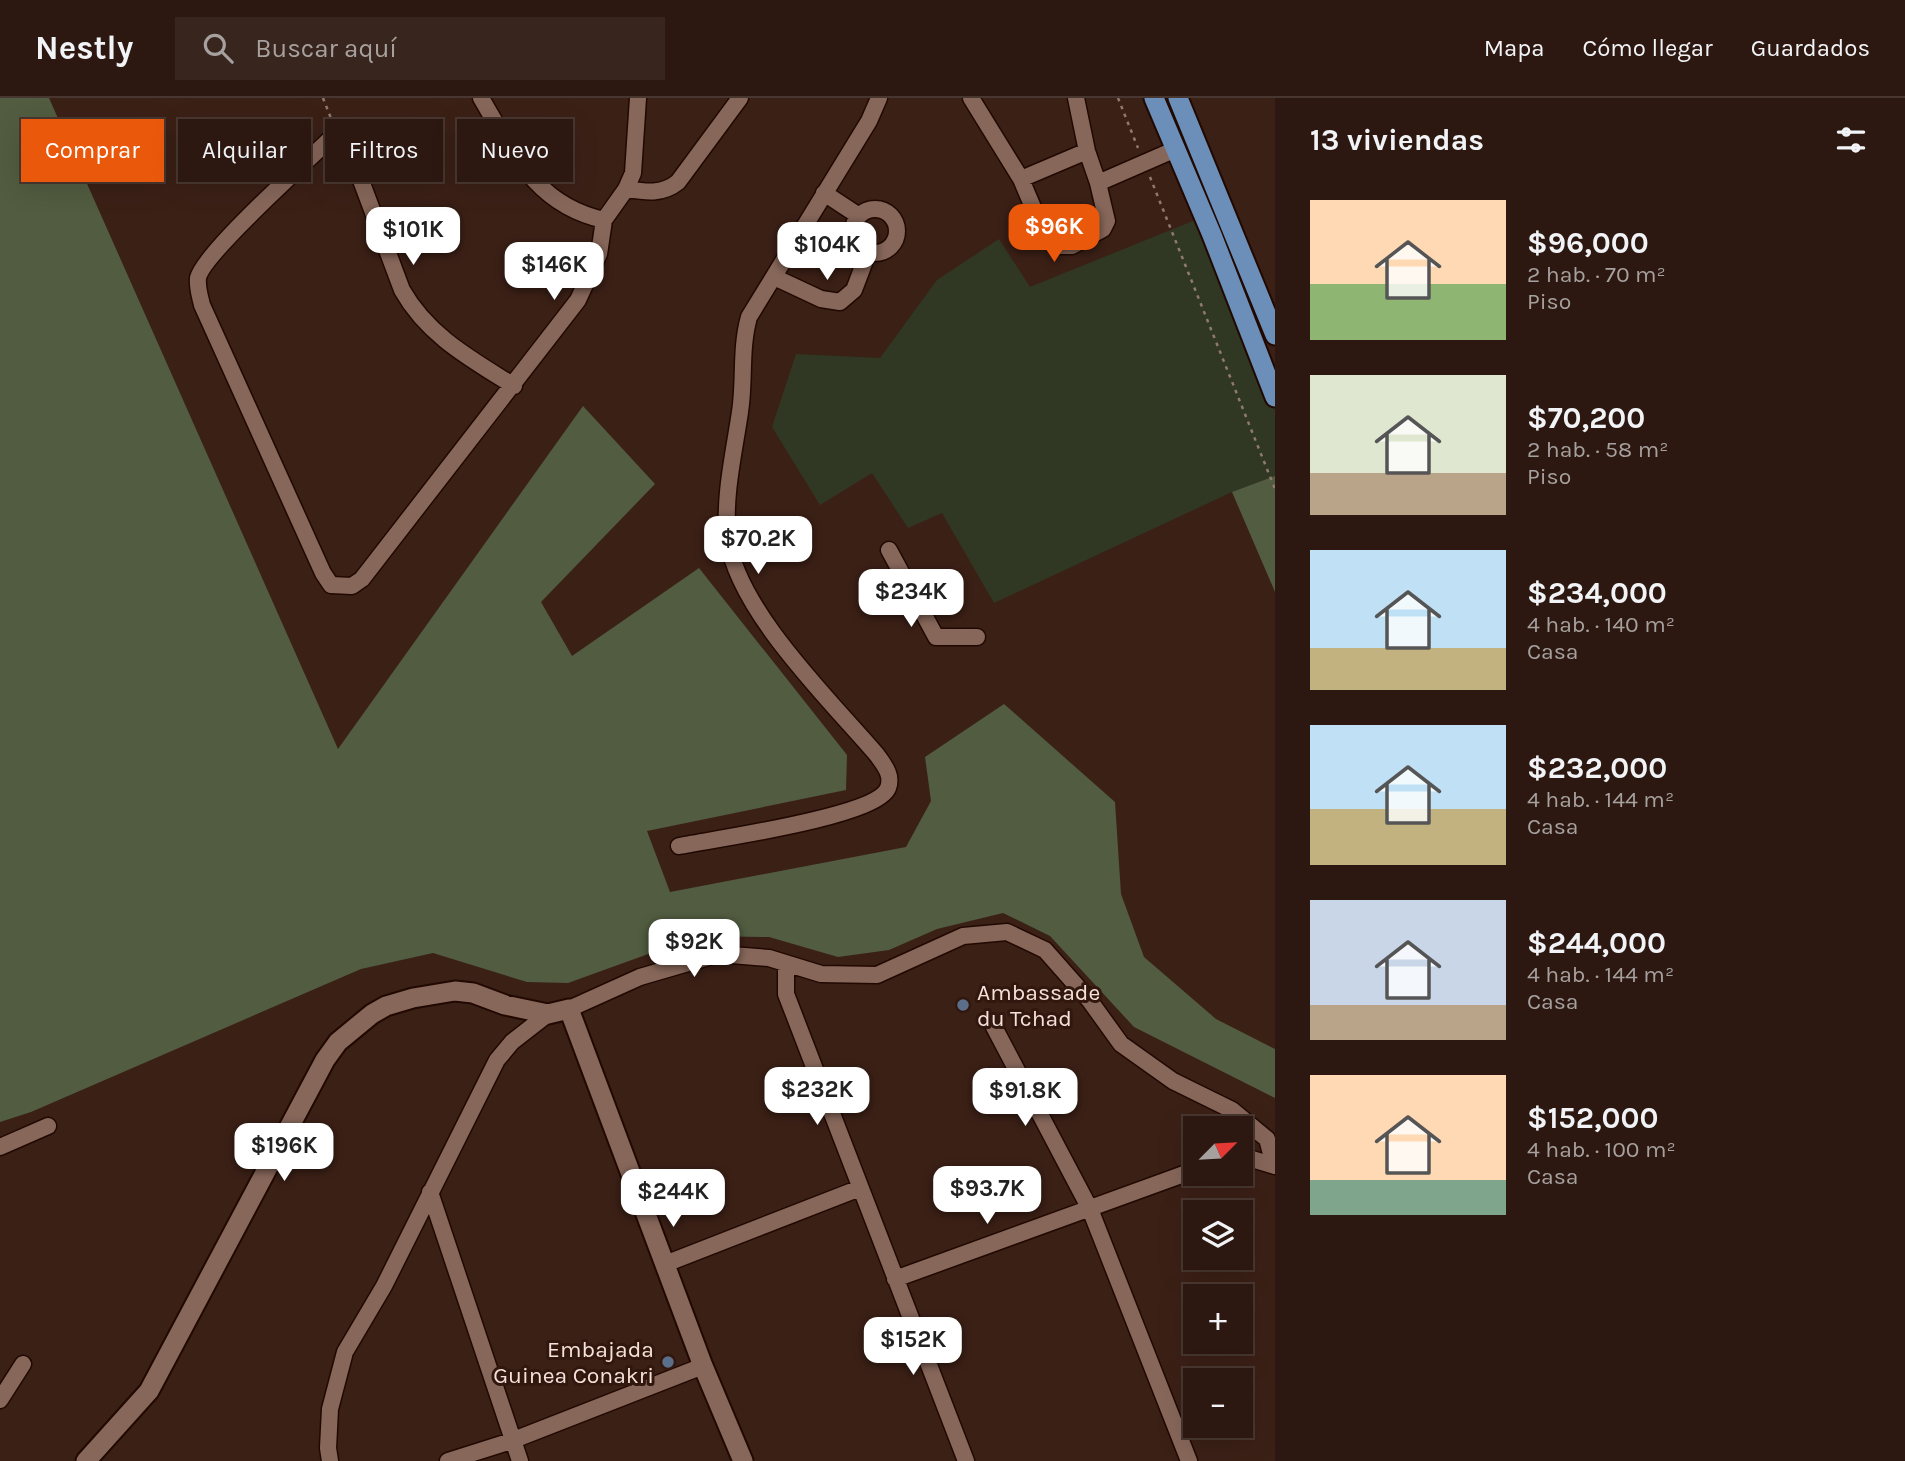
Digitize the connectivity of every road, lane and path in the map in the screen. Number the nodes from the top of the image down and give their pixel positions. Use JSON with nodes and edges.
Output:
{"nodes":[{"id":1,"x":323,"y":98,"type":"edge"},
{"id":2,"x":481,"y":98,"type":"edge"},
{"id":3,"x":638,"y":98,"type":"edge"},
{"id":4,"x":740,"y":98,"type":"edge"},
{"id":5,"x":879,"y":98,"type":"edge"},
{"id":6,"x":971,"y":98,"type":"edge"},
{"id":7,"x":1076,"y":98,"type":"edge"},
{"id":8,"x":1118,"y":98,"type":"edge"},
{"id":9,"x":1154,"y":98,"type":"edge"},
{"id":10,"x":1178,"y":98,"type":"edge"},
{"id":11,"x":331,"y":119,"type":"edge"},
{"id":12,"x":325,"y":143,"type":"edge"},
{"id":13,"x":1175,"y":149,"type":"junction"},
{"id":14,"x":1087,"y":151,"type":"junction"},
{"id":15,"x":1144,"y":163,"type":"junction"},
{"id":16,"x":1021,"y":179,"type":"junction"},
{"id":17,"x":362,"y":182,"type":"edge"},
{"id":18,"x":1098,"y":183,"type":"junction"},
{"id":19,"x":626,"y":189,"type":"junction"},
{"id":20,"x":824,"y":193,"type":"junction"},
{"id":21,"x":859,"y":216,"type":"junction"},
{"id":22,"x":604,"y":220,"type":"junction"},
{"id":23,"x":868,"y":253,"type":"junction"},
{"id":24,"x":774,"y":277,"type":"junction"},
{"id":25,"x":1275,"y":335,"type":"edge"},
{"id":26,"x":514,"y":386,"type":"junction"},
{"id":27,"x":1275,"y":397,"type":"edge"},
{"id":28,"x":1275,"y":489,"type":"edge"},
{"id":29,"x":889,"y":550,"type":"dead end"},
{"id":30,"x":977,"y":637,"type":"dead end"},
{"id":31,"x":679,"y":846,"type":"dead end"},
{"id":32,"x":786,"y":965,"type":"junction"},
{"id":33,"x":569,"y":1009,"type":"junction"},
{"id":34,"x":548,"y":1014,"type":"junction"},
{"id":35,"x":994,"y":1027,"type":"dead end"},
{"id":36,"x":48,"y":1126,"type":"dead end"},
{"id":37,"x":0,"y":1147,"type":"edge"},
{"id":38,"x":1253,"y":1162,"type":"edge"},
{"id":39,"x":1274,"y":1166,"type":"edge"},
{"id":40,"x":1183,"y":1174,"type":"edge"},
{"id":41,"x":860,"y":1188,"type":"junction"},
{"id":42,"x":430,"y":1192,"type":"junction"},
{"id":43,"x":1090,"y":1209,"type":"junction"},
{"id":44,"x":665,"y":1264,"type":"junction"},
{"id":45,"x":895,"y":1279,"type":"junction"},
{"id":46,"x":23,"y":1364,"type":"dead end"},
{"id":47,"x":703,"y":1366,"type":"junction"},
{"id":48,"x":0,"y":1400,"type":"edge"},
{"id":49,"x":511,"y":1441,"type":"junction"},
{"id":50,"x":86,"y":1461,"type":"edge"},
{"id":51,"x":330,"y":1461,"type":"edge"},
{"id":52,"x":448,"y":1461,"type":"edge"},
{"id":53,"x":520,"y":1461,"type":"edge"},
{"id":54,"x":743,"y":1461,"type":"edge"},
{"id":55,"x":966,"y":1461,"type":"edge"},
{"id":56,"x":1189,"y":1461,"type":"edge"}],
"edges":[{"from":1,"to":11,"type":"path"},
{"from":2,"to":22,"type":"street"},
{"from":3,"to":19,"type":"street"},
{"from":4,"to":19,"type":"street"},
{"from":5,"to":20,"type":"street"},
{"from":6,"to":16,"type":"street"},
{"from":7,"to":14,"type":"street"},
{"from":8,"to":15,"type":"path"},
{"from":9,"to":13,"type":"main road"},
{"from":10,"to":25,"type":"main road"},
{"from":12,"to":26,"type":"street"},
{"from":13,"to":15,"type":"street"},
{"from":13,"to":27,"type":"main road"},
{"from":14,"to":16,"type":"street"},
{"from":14,"to":18,"type":"street"},
{"from":15,"to":18,"type":"street"},
{"from":15,"to":28,"type":"path"},
{"from":16,"to":18,"type":"street"},
{"from":17,"to":26,"type":"street"},
{"from":19,"to":22,"type":"street"},
{"from":20,"to":21,"type":"street"},
{"from":20,"to":24,"type":"street"},
{"from":21,"to":23,"type":"street"},
{"from":21,"to":23,"type":"street"},
{"from":22,"to":26,"type":"street"},
{"from":23,"to":24,"type":"street"},
{"from":24,"to":31,"type":"street"},
{"from":29,"to":30,"type":"street"},
{"from":32,"to":33,"type":"street"},
{"from":32,"to":39,"type":"street"},
{"from":32,"to":41,"type":"street"},
{"from":33,"to":34,"type":"street"},
{"from":33,"to":44,"type":"street"},
{"from":34,"to":42,"type":"street"},
{"from":34,"to":50,"type":"street"},
{"from":35,"to":43,"type":"street"},
{"from":36,"to":37,"type":"street"},
{"from":38,"to":39,"type":"street"},
{"from":40,"to":43,"type":"street"},
{"from":41,"to":44,"type":"street"},
{"from":41,"to":45,"type":"street"},
{"from":42,"to":49,"type":"street"},
{"from":42,"to":51,"type":"street"},
{"from":43,"to":45,"type":"street"},
{"from":43,"to":56,"type":"street"},
{"from":44,"to":47,"type":"street"},
{"from":45,"to":55,"type":"street"},
{"from":46,"to":48,"type":"street"},
{"from":47,"to":49,"type":"street"},
{"from":47,"to":54,"type":"street"},
{"from":49,"to":52,"type":"street"},
{"from":49,"to":53,"type":"street"}]}
